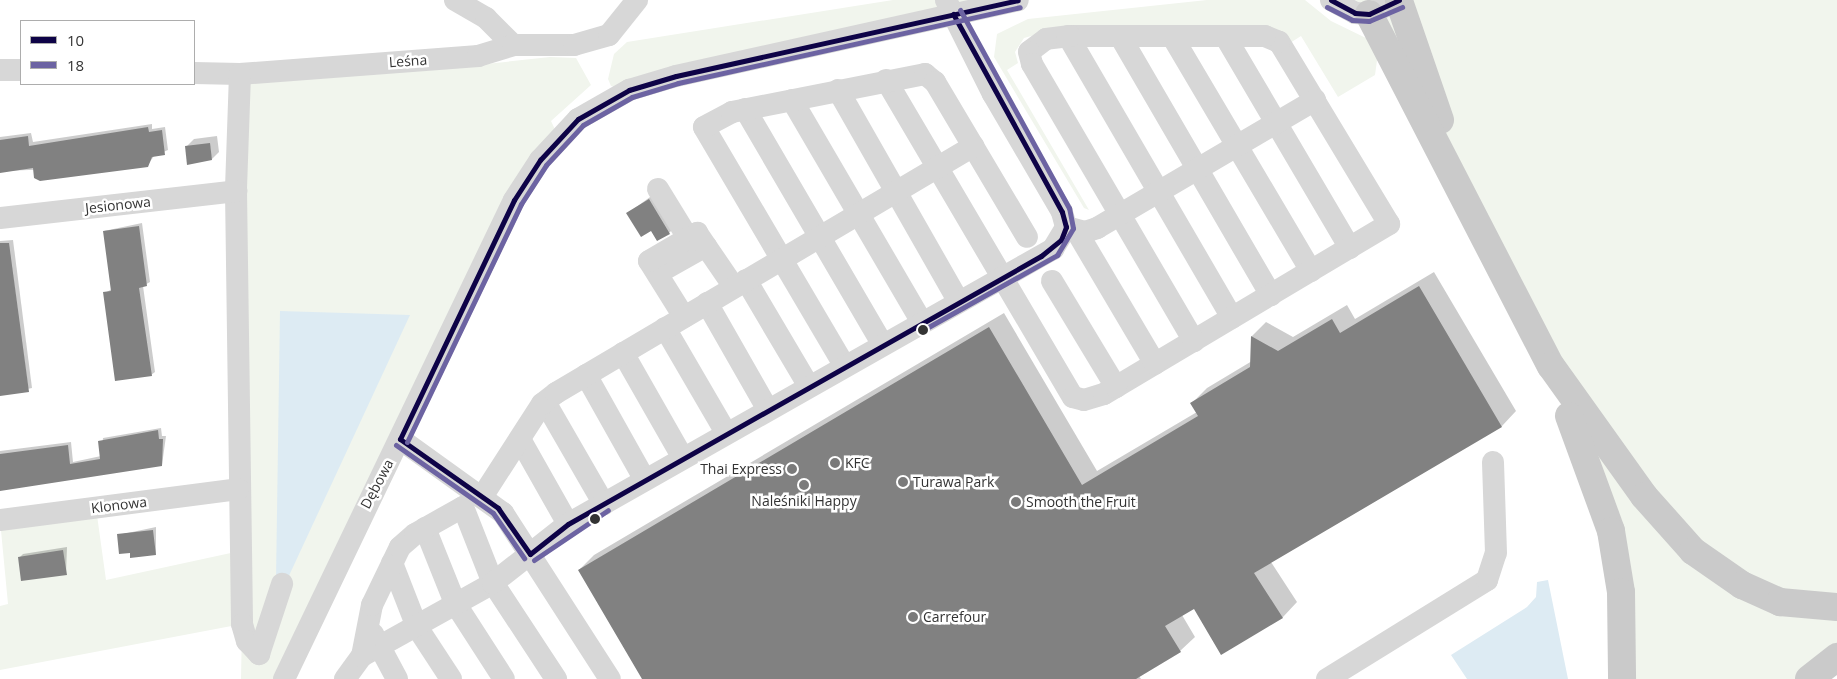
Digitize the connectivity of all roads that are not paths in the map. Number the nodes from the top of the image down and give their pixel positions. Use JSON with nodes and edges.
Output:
{"nodes":[{"id":1,"x":456,"y":0,"type":"edge"},
{"id":2,"x":637,"y":0,"type":"edge"},
{"id":3,"x":1018,"y":0,"type":"edge"},
{"id":4,"x":1331,"y":0,"type":"edge"},
{"id":5,"x":1399,"y":0,"type":"edge"},
{"id":6,"x":949,"y":7,"type":"edge"},
{"id":7,"x":1369,"y":14,"type":"junction"},
{"id":8,"x":1068,"y":36,"type":"junction"},
{"id":9,"x":1120,"y":36,"type":"junction"},
{"id":10,"x":1172,"y":36,"type":"junction"},
{"id":11,"x":1225,"y":36,"type":"junction"},
{"id":12,"x":513,"y":45,"type":"junction"},
{"id":13,"x":0,"y":70,"type":"edge"},
{"id":14,"x":20,"y":70,"type":"edge"},
{"id":15,"x":195,"y":73,"type":"edge"},
{"id":16,"x":240,"y":74,"type":"junction"},
{"id":17,"x":886,"y":80,"type":"junction"},
{"id":18,"x":838,"y":90,"type":"junction"},
{"id":19,"x":792,"y":100,"type":"junction"},
{"id":20,"x":1315,"y":100,"type":"junction"},
{"id":21,"x":745,"y":109,"type":"junction"},
{"id":22,"x":1276,"y":124,"type":"junction"},
{"id":23,"x":973,"y":146,"type":"junction"},
{"id":24,"x":1238,"y":146,"type":"junction"},
{"id":25,"x":937,"y":167,"type":"junction"},
{"id":26,"x":1197,"y":170,"type":"junction"},
{"id":27,"x":1455,"y":177,"type":"junction"},
{"id":28,"x":658,"y":189,"type":"dead end"},
{"id":29,"x":236,"y":191,"type":"junction"},
{"id":30,"x":896,"y":191,"type":"junction"},
{"id":31,"x":1159,"y":193,"type":"junction"},
{"id":32,"x":858,"y":213,"type":"junction"},
{"id":33,"x":1121,"y":216,"type":"junction"},
{"id":34,"x":0,"y":218,"type":"edge"},
{"id":35,"x":1072,"y":230,"type":"junction"},
{"id":36,"x":820,"y":237,"type":"junction"},
{"id":37,"x":1027,"y":237,"type":"dead end"},
{"id":38,"x":697,"y":242,"type":"junction"},
{"id":39,"x":1350,"y":248,"type":"junction"},
{"id":40,"x":782,"y":259,"type":"junction"},
{"id":41,"x":1311,"y":271,"type":"junction"},
{"id":42,"x":1001,"y":278,"type":"junction"},
{"id":43,"x":1052,"y":281,"type":"dead end"},
{"id":44,"x":740,"y":283,"type":"junction"},
{"id":45,"x":1272,"y":295,"type":"junction"},
{"id":46,"x":958,"y":300,"type":"junction"},
{"id":47,"x":707,"y":303,"type":"junction"},
{"id":48,"x":1232,"y":318,"type":"junction"},
{"id":49,"x":921,"y":321,"type":"junction"},
{"id":50,"x":675,"y":323,"type":"junction"},
{"id":51,"x":1194,"y":341,"type":"junction"},
{"id":52,"x":882,"y":344,"type":"junction"},
{"id":53,"x":623,"y":353,"type":"junction"},
{"id":54,"x":1155,"y":364,"type":"junction"},
{"id":55,"x":844,"y":365,"type":"junction"},
{"id":56,"x":1551,"y":366,"type":"junction"},
{"id":57,"x":586,"y":375,"type":"junction"},
{"id":58,"x":808,"y":385,"type":"junction"},
{"id":59,"x":1116,"y":387,"type":"junction"},
{"id":60,"x":545,"y":402,"type":"junction"},
{"id":61,"x":767,"y":408,"type":"junction"},
{"id":62,"x":726,"y":433,"type":"junction"},
{"id":63,"x":400,"y":439,"type":"junction"},
{"id":64,"x":521,"y":441,"type":"junction"},
{"id":65,"x":683,"y":458,"type":"junction"},
{"id":66,"x":1493,"y":462,"type":"dead end"},
{"id":67,"x":645,"y":480,"type":"junction"},
{"id":68,"x":238,"y":489,"type":"junction"},
{"id":69,"x":482,"y":497,"type":"junction"},
{"id":70,"x":604,"y":504,"type":"junction"},
{"id":71,"x":0,"y":520,"type":"edge"},
{"id":72,"x":568,"y":524,"type":"junction"},
{"id":73,"x":425,"y":528,"type":"junction"},
{"id":74,"x":530,"y":554,"type":"junction"},
{"id":75,"x":392,"y":563,"type":"junction"},
{"id":76,"x":493,"y":583,"type":"junction"},
{"id":77,"x":282,"y":584,"type":"dead end"},
{"id":78,"x":455,"y":603,"type":"junction"},
{"id":79,"x":1837,"y":607,"type":"edge"},
{"id":80,"x":417,"y":627,"type":"junction"},
{"id":81,"x":369,"y":652,"type":"junction"},
{"id":82,"x":1837,"y":657,"type":"edge"},
{"id":83,"x":284,"y":679,"type":"edge"},
{"id":84,"x":345,"y":679,"type":"edge"},
{"id":85,"x":397,"y":679,"type":"edge"},
{"id":86,"x":451,"y":679,"type":"edge"},
{"id":87,"x":504,"y":679,"type":"edge"},
{"id":88,"x":556,"y":679,"type":"edge"},
{"id":89,"x":610,"y":679,"type":"edge"},
{"id":90,"x":1327,"y":679,"type":"edge"},
{"id":91,"x":1622,"y":679,"type":"edge"},
{"id":92,"x":1809,"y":679,"type":"edge"}],
"edges":[{"from":1,"to":12,"type":"street"},
{"from":2,"to":12,"type":"street","name":"Leśna"},
{"from":3,"to":6,"type":"street","name":"Dębowa"},
{"from":4,"to":7,"type":"street"},
{"from":5,"to":7,"type":"street"},
{"from":5,"to":27,"type":"main road"},
{"from":6,"to":35,"type":"street"},
{"from":6,"to":63,"type":"street","name":"Dębowa"},
{"from":7,"to":27,"type":"main road"},
{"from":8,"to":9,"type":"street"},
{"from":8,"to":31,"type":"street"},
{"from":8,"to":33,"type":"street"},
{"from":9,"to":10,"type":"street"},
{"from":9,"to":26,"type":"street"},
{"from":10,"to":11,"type":"street"},
{"from":10,"to":24,"type":"street"},
{"from":11,"to":20,"type":"street"},
{"from":11,"to":22,"type":"street"},
{"from":12,"to":16,"type":"street","name":"Leśna"},
{"from":13,"to":14,"type":"street"},
{"from":15,"to":16,"type":"street","name":"Leśna"},
{"from":16,"to":29,"type":"street"},
{"from":17,"to":18,"type":"street"},
{"from":17,"to":23,"type":"street"},
{"from":17,"to":25,"type":"street"},
{"from":18,"to":19,"type":"street"},
{"from":18,"to":30,"type":"street"},
{"from":19,"to":21,"type":"street"},
{"from":19,"to":32,"type":"street"},
{"from":20,"to":22,"type":"street"},
{"from":20,"to":39,"type":"street"},
{"from":21,"to":36,"type":"street"},
{"from":21,"to":40,"type":"street"},
{"from":22,"to":24,"type":"street"},
{"from":22,"to":39,"type":"street"},
{"from":23,"to":25,"type":"street"},
{"from":23,"to":37,"type":"street"},
{"from":24,"to":26,"type":"street"},
{"from":24,"to":41,"type":"street"},
{"from":25,"to":30,"type":"street"},
{"from":25,"to":42,"type":"street"},
{"from":26,"to":31,"type":"street"},
{"from":26,"to":45,"type":"street"},
{"from":27,"to":56,"type":"main road"},
{"from":28,"to":38,"type":"street"},
{"from":29,"to":34,"type":"street","name":"Jesionowa"},
{"from":29,"to":68,"type":"street"},
{"from":30,"to":32,"type":"street"},
{"from":30,"to":46,"type":"street"},
{"from":31,"to":33,"type":"street"},
{"from":31,"to":48,"type":"street"},
{"from":32,"to":36,"type":"street"},
{"from":32,"to":49,"type":"street"},
{"from":33,"to":35,"type":"street"},
{"from":33,"to":51,"type":"street"},
{"from":35,"to":42,"type":"street"},
{"from":35,"to":54,"type":"street"},
{"from":36,"to":40,"type":"street"},
{"from":36,"to":52,"type":"street"},
{"from":38,"to":44,"type":"street"},
{"from":38,"to":50,"type":"street"},
{"from":39,"to":41,"type":"street"},
{"from":40,"to":44,"type":"street"},
{"from":40,"to":55,"type":"street"},
{"from":41,"to":45,"type":"street"},
{"from":42,"to":46,"type":"street"},
{"from":42,"to":59,"type":"street"},
{"from":43,"to":59,"type":"street"},
{"from":44,"to":47,"type":"street"},
{"from":44,"to":58,"type":"street"},
{"from":45,"to":48,"type":"street"},
{"from":46,"to":49,"type":"street"},
{"from":47,"to":50,"type":"street"},
{"from":47,"to":61,"type":"street"},
{"from":48,"to":51,"type":"street"},
{"from":49,"to":52,"type":"street"},
{"from":50,"to":53,"type":"street"},
{"from":50,"to":62,"type":"street"},
{"from":51,"to":54,"type":"street"},
{"from":52,"to":55,"type":"street"},
{"from":53,"to":57,"type":"street"},
{"from":53,"to":65,"type":"street"},
{"from":54,"to":59,"type":"street"},
{"from":55,"to":58,"type":"street"},
{"from":56,"to":79,"type":"main road"},
{"from":56,"to":91,"type":"main road"},
{"from":57,"to":60,"type":"street"},
{"from":57,"to":67,"type":"street"},
{"from":58,"to":61,"type":"street"},
{"from":60,"to":64,"type":"street"},
{"from":60,"to":70,"type":"street"},
{"from":61,"to":62,"type":"street"},
{"from":62,"to":65,"type":"street"},
{"from":63,"to":69,"type":"street"},
{"from":63,"to":83,"type":"street","name":"Dębowa"},
{"from":64,"to":69,"type":"street"},
{"from":64,"to":72,"type":"street"},
{"from":65,"to":67,"type":"street"},
{"from":66,"to":90,"type":"street"},
{"from":67,"to":70,"type":"street"},
{"from":68,"to":71,"type":"street","name":"Klonowa"},
{"from":68,"to":77,"type":"street"},
{"from":69,"to":74,"type":"street"},
{"from":70,"to":72,"type":"street"},
{"from":72,"to":74,"type":"street"},
{"from":73,"to":75,"type":"street"},
{"from":73,"to":76,"type":"street"},
{"from":73,"to":78,"type":"street"},
{"from":74,"to":76,"type":"street"},
{"from":74,"to":89,"type":"street"},
{"from":75,"to":80,"type":"street"},
{"from":75,"to":81,"type":"street"},
{"from":76,"to":78,"type":"street"},
{"from":76,"to":88,"type":"street"},
{"from":78,"to":80,"type":"street"},
{"from":78,"to":87,"type":"street"},
{"from":80,"to":81,"type":"street"},
{"from":80,"to":86,"type":"street"},
{"from":81,"to":84,"type":"street"},
{"from":81,"to":85,"type":"street"},
{"from":82,"to":92,"type":"main road"}]}
